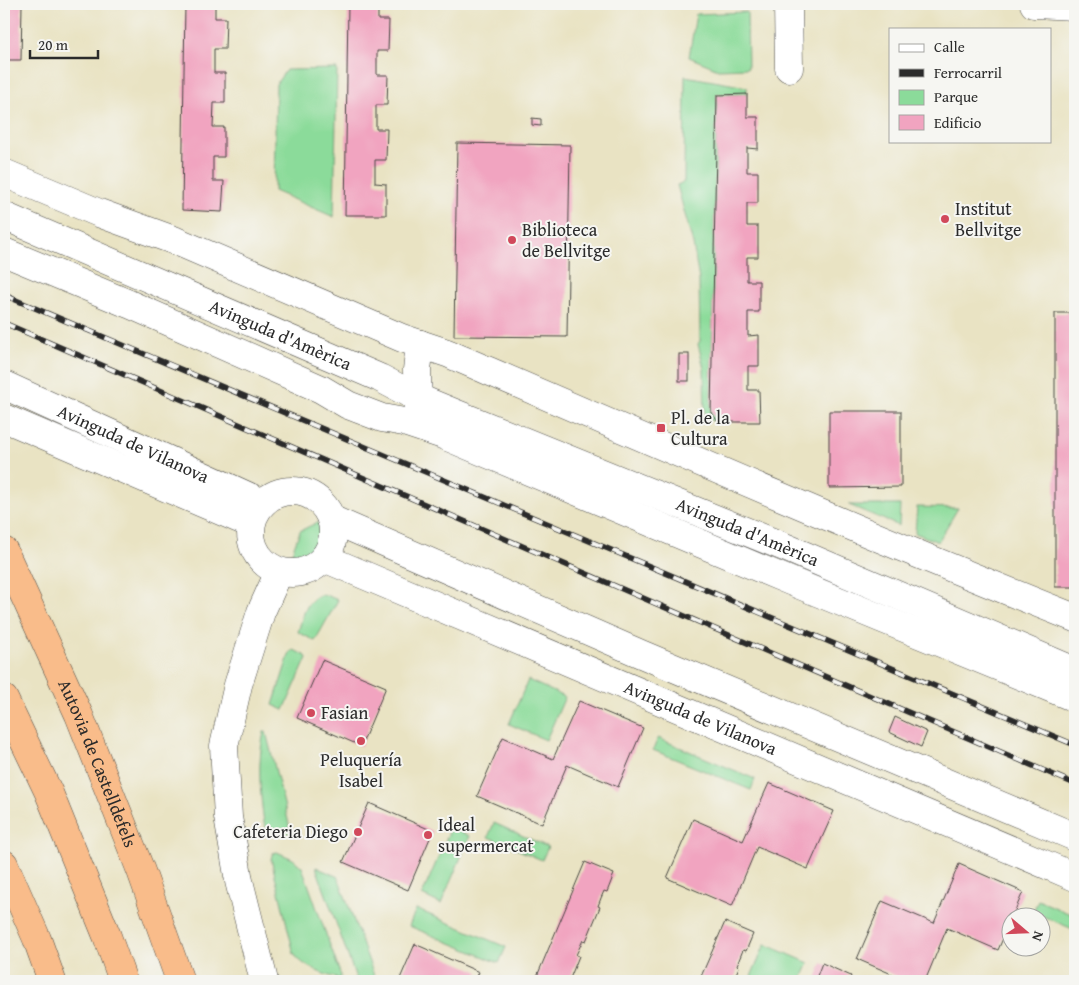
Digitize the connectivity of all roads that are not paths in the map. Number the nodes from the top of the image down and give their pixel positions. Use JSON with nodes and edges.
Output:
{"nodes":[{"id":1,"x":788,"y":4,"type":"edge"},
{"id":2,"x":1034,"y":4,"type":"edge"},
{"id":3,"x":1075,"y":6,"type":"edge"},
{"id":4,"x":789,"y":68,"type":"dead end"},
{"id":5,"x":4,"y":173,"type":"edge"},
{"id":6,"x":4,"y":216,"type":"edge"},
{"id":7,"x":141,"y":229,"type":"junction"},
{"id":8,"x":4,"y":252,"type":"edge"},
{"id":9,"x":141,"y":275,"type":"junction"},
{"id":10,"x":129,"y":304,"type":"junction"},
{"id":11,"x":420,"y":344,"type":"junction"},
{"id":12,"x":4,"y":385,"type":"edge"},
{"id":13,"x":321,"y":389,"type":"junction"},
{"id":14,"x":418,"y":398,"type":"junction"},
{"id":15,"x":4,"y":418,"type":"edge"},
{"id":16,"x":418,"y":426,"type":"junction"},
{"id":17,"x":257,"y":513,"type":"junction"},
{"id":18,"x":331,"y":519,"type":"junction"},
{"id":19,"x":4,"y":551,"type":"edge"},
{"id":20,"x":324,"y":558,"type":"junction"},
{"id":21,"x":279,"y":572,"type":"junction"},
{"id":22,"x":1075,"y":618,"type":"edge"},
{"id":23,"x":1075,"y":671,"type":"edge"},
{"id":24,"x":1075,"y":698,"type":"edge"},
{"id":25,"x":4,"y":699,"type":"edge"},
{"id":26,"x":1075,"y":838,"type":"edge"},
{"id":27,"x":4,"y":864,"type":"edge"},
{"id":28,"x":1075,"y":877,"type":"edge"},
{"id":29,"x":52,"y":981,"type":"edge"},
{"id":30,"x":123,"y":981,"type":"edge"},
{"id":31,"x":180,"y":981,"type":"edge"},
{"id":32,"x":264,"y":981,"type":"edge"}],
"edges":[{"from":1,"to":4,"type":"street"},
{"from":2,"to":3,"type":"street"},
{"from":5,"to":7,"type":"street"},
{"from":6,"to":9,"type":"street","name":"Avinguda d'Amèrica"},
{"from":7,"to":9,"type":"street"},
{"from":7,"to":11,"type":"street"},
{"from":8,"to":10,"type":"street","name":"Avinguda d'Amèrica"},
{"from":9,"to":10,"type":"street"},
{"from":9,"to":14,"type":"street","name":"Avinguda d'Amèrica"},
{"from":10,"to":13,"type":"street","name":"Avinguda d'Amèrica"},
{"from":11,"to":14,"type":"street"},
{"from":11,"to":22,"type":"street"},
{"from":12,"to":17,"type":"street","name":"Avinguda de Vilanova"},
{"from":13,"to":14,"type":"street","name":"Avinguda d'Amèrica"},
{"from":13,"to":16,"type":"street","name":"Avinguda d'Amèrica"},
{"from":14,"to":16,"type":"street"},
{"from":14,"to":23,"type":"street","name":"Avinguda d'Amèrica"},
{"from":15,"to":17,"type":"street","name":"Avinguda de Vilanova"},
{"from":16,"to":24,"type":"street","name":"Avinguda d'Amèrica"},
{"from":17,"to":18,"type":"street"},
{"from":17,"to":21,"type":"street"},
{"from":18,"to":20,"type":"street"},
{"from":18,"to":26,"type":"street","name":"Avinguda de Vilanova"},
{"from":19,"to":31,"type":"highway","name":"Autovia de Castelldefels"},
{"from":20,"to":21,"type":"street"},
{"from":20,"to":28,"type":"street","name":"Avinguda de Vilanova"},
{"from":21,"to":32,"type":"street"},
{"from":25,"to":30,"type":"highway"},
{"from":27,"to":29,"type":"highway"}]}
